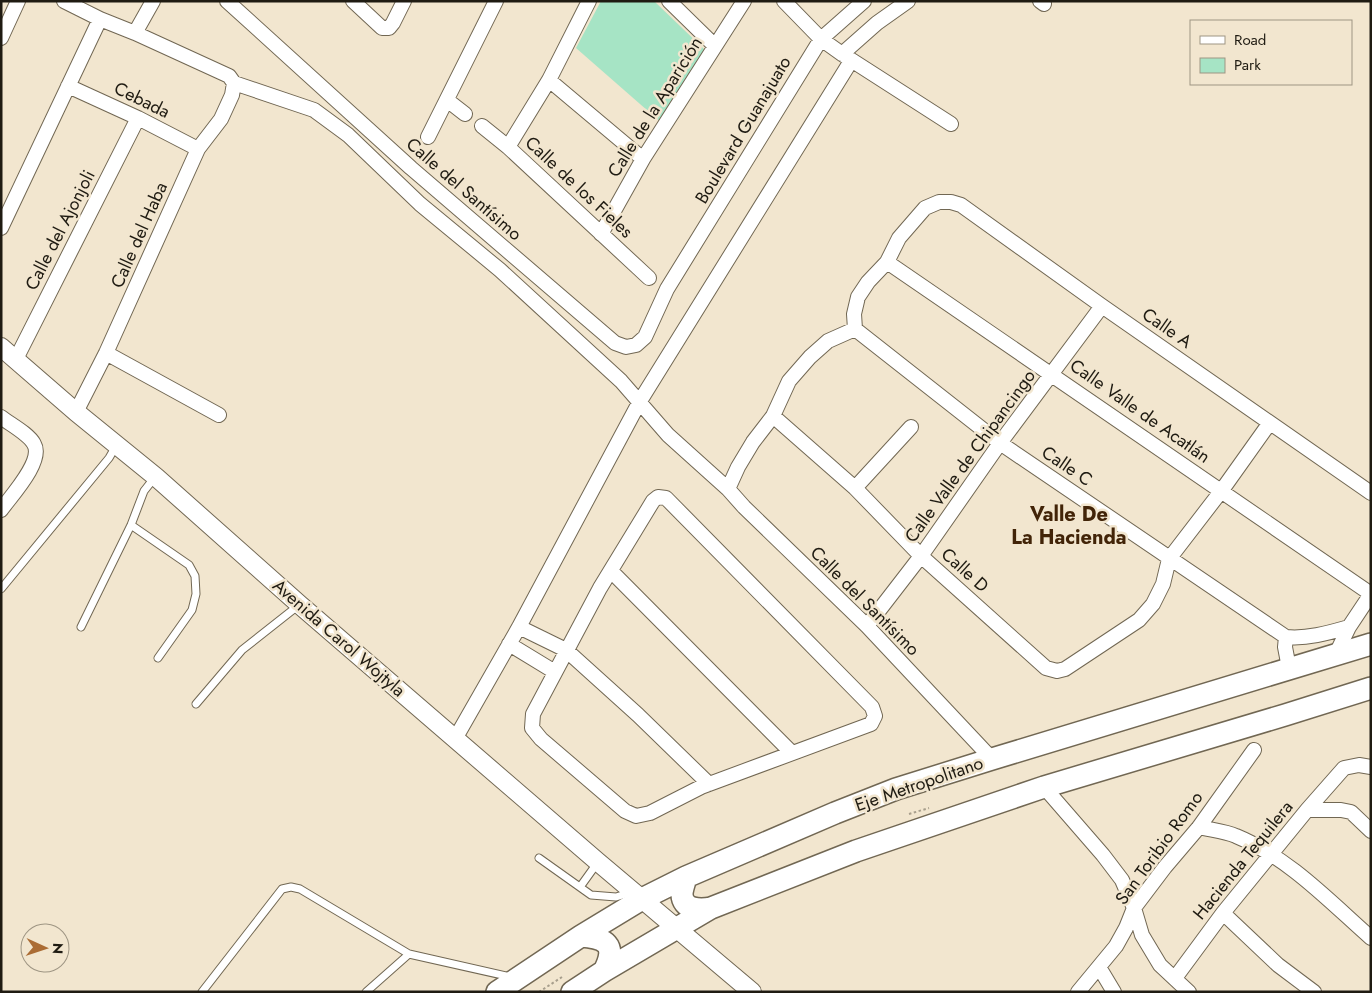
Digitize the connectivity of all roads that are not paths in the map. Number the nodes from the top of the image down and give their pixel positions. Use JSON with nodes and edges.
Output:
{"nodes":[{"id":1,"x":18,"y":1,"type":"edge"},
{"id":2,"x":64,"y":1,"type":"edge"},
{"id":3,"x":152,"y":1,"type":"edge"},
{"id":4,"x":227,"y":1,"type":"edge"},
{"id":5,"x":353,"y":1,"type":"edge"},
{"id":6,"x":404,"y":1,"type":"edge"},
{"id":7,"x":496,"y":1,"type":"edge"},
{"id":8,"x":589,"y":1,"type":"edge"},
{"id":9,"x":669,"y":1,"type":"edge"},
{"id":10,"x":744,"y":1,"type":"edge"},
{"id":11,"x":784,"y":1,"type":"edge"},
{"id":12,"x":864,"y":1,"type":"edge"},
{"id":13,"x":908,"y":1,"type":"edge"},
{"id":14,"x":100,"y":19,"type":"junction"},
{"id":15,"x":135,"y":33,"type":"junction"},
{"id":16,"x":1,"y":38,"type":"edge"},
{"id":17,"x":821,"y":39,"type":"junction"},
{"id":18,"x":715,"y":46,"type":"junction"},
{"id":19,"x":847,"y":57,"type":"junction"},
{"id":20,"x":231,"y":80,"type":"junction"},
{"id":21,"x":549,"y":80,"type":"junction"},
{"id":22,"x":68,"y":86,"type":"junction"},
{"id":23,"x":446,"y":100,"type":"junction"},
{"id":24,"x":465,"y":114,"type":"dead end"},
{"id":25,"x":138,"y":118,"type":"junction"},
{"id":26,"x":951,"y":124,"type":"dead end"},
{"id":27,"x":482,"y":126,"type":"dead end"},
{"id":28,"x":428,"y":137,"type":"dead end"},
{"id":29,"x":508,"y":147,"type":"junction"},
{"id":30,"x":198,"y":149,"type":"junction"},
{"id":31,"x":643,"y":158,"type":"junction"},
{"id":32,"x":1,"y":228,"type":"edge"},
{"id":33,"x":601,"y":234,"type":"junction"},
{"id":34,"x":887,"y":262,"type":"junction"},
{"id":35,"x":649,"y":278,"type":"dead end"},
{"id":36,"x":668,"y":289,"type":"joint"},
{"id":37,"x":1102,"y":306,"type":"junction"},
{"id":38,"x":856,"y":330,"type":"junction"},
{"id":39,"x":1,"y":347,"type":"edge"},
{"id":40,"x":106,"y":353,"type":"junction"},
{"id":41,"x":16,"y":359,"type":"junction"},
{"id":42,"x":1053,"y":374,"type":"junction"},
{"id":43,"x":640,"y":402,"type":"junction"},
{"id":44,"x":76,"y":412,"type":"junction"},
{"id":45,"x":219,"y":415,"type":"dead end"},
{"id":46,"x":773,"y":416,"type":"junction"},
{"id":47,"x":3,"y":421,"type":"edge"},
{"id":48,"x":1270,"y":424,"type":"junction"},
{"id":49,"x":912,"y":426,"type":"dead end"},
{"id":50,"x":1000,"y":443,"type":"junction"},
{"id":51,"x":116,"y":446,"type":"junction"},
{"id":52,"x":156,"y":477,"type":"junction"},
{"id":53,"x":855,"y":488,"type":"junction"},
{"id":54,"x":728,"y":489,"type":"junction"},
{"id":55,"x":1222,"y":490,"type":"junction"},
{"id":56,"x":1371,"y":493,"type":"edge"},
{"id":57,"x":1,"y":510,"type":"edge"},
{"id":58,"x":132,"y":525,"type":"junction"},
{"id":59,"x":921,"y":556,"type":"junction"},
{"id":60,"x":1169,"y":559,"type":"junction"},
{"id":61,"x":610,"y":571,"type":"junction"},
{"id":62,"x":1,"y":589,"type":"edge"},
{"id":63,"x":1371,"y":594,"type":"edge"},
{"id":64,"x":300,"y":605,"type":"junction"},
{"id":65,"x":519,"y":626,"type":"junction"},
{"id":66,"x":866,"y":626,"type":"junction"},
{"id":67,"x":1349,"y":627,"type":"junction"},
{"id":68,"x":81,"y":628,"type":"dead end"},
{"id":69,"x":1286,"y":637,"type":"junction"},
{"id":70,"x":509,"y":644,"type":"junction"},
{"id":71,"x":1371,"y":644,"type":"edge"},
{"id":72,"x":566,"y":650,"type":"junction"},
{"id":73,"x":1336,"y":654,"type":"junction"},
{"id":74,"x":158,"y":658,"type":"dead end"},
{"id":75,"x":1289,"y":668,"type":"junction"},
{"id":76,"x":555,"y":672,"type":"junction"},
{"id":77,"x":1371,"y":688,"type":"edge"},
{"id":78,"x":196,"y":704,"type":"dead end"},
{"id":79,"x":456,"y":739,"type":"junction"},
{"id":80,"x":1254,"y":750,"type":"dead end"},
{"id":81,"x":792,"y":753,"type":"junction"},
{"id":82,"x":992,"y":758,"type":"junction"},
{"id":83,"x":1371,"y":767,"type":"edge"},
{"id":84,"x":709,"y":784,"type":"junction"},
{"id":85,"x":1044,"y":787,"type":"junction"},
{"id":86,"x":1307,"y":810,"type":"junction"},
{"id":87,"x":1199,"y":827,"type":"junction"},
{"id":88,"x":1371,"y":831,"type":"edge"},
{"id":89,"x":1272,"y":854,"type":"junction"},
{"id":90,"x":539,"y":858,"type":"dead end"},
{"id":91,"x":598,"y":862,"type":"junction"},
{"id":92,"x":686,"y":877,"type":"junction"},
{"id":93,"x":580,"y":887,"type":"junction"},
{"id":94,"x":638,"y":895,"type":"junction"},
{"id":95,"x":711,"y":908,"type":"junction"},
{"id":96,"x":1134,"y":908,"type":"junction"},
{"id":97,"x":1223,"y":913,"type":"junction"},
{"id":98,"x":677,"y":928,"type":"junction"},
{"id":99,"x":581,"y":936,"type":"junction"},
{"id":100,"x":1371,"y":938,"type":"edge"},
{"id":101,"x":409,"y":954,"type":"junction"},
{"id":102,"x":1099,"y":967,"type":"junction"},
{"id":103,"x":604,"y":971,"type":"junction"},
{"id":104,"x":516,"y":978,"type":"junction"},
{"id":105,"x":1175,"y":978,"type":"junction"},
{"id":106,"x":202,"y":992,"type":"edge"},
{"id":107,"x":366,"y":992,"type":"edge"},
{"id":108,"x":496,"y":992,"type":"edge"},
{"id":109,"x":572,"y":992,"type":"edge"},
{"id":110,"x":752,"y":992,"type":"edge"},
{"id":111,"x":1078,"y":992,"type":"edge"},
{"id":112,"x":1114,"y":992,"type":"edge"},
{"id":113,"x":1189,"y":992,"type":"edge"},
{"id":114,"x":1314,"y":992,"type":"edge"}],
"edges":[{"from":1,"to":16,"type":"street"},
{"from":2,"to":14,"type":"street","name":"Calle del Santísimo"},
{"from":3,"to":15,"type":"street"},
{"from":4,"to":36,"type":"street","name":"Calle del Santísimo"},
{"from":5,"to":6,"type":"street"},
{"from":7,"to":23,"type":"street"},
{"from":8,"to":21,"type":"street"},
{"from":9,"to":18,"type":"street"},
{"from":10,"to":18,"type":"street","name":"Calle de la Aparición"},
{"from":11,"to":17,"type":"street"},
{"from":12,"to":17,"type":"street","name":"Boulevard Guanajuato"},
{"from":13,"to":19,"type":"street"},
{"from":14,"to":15,"type":"street","name":"Calle del Santísimo"},
{"from":14,"to":22,"type":"street"},
{"from":15,"to":20,"type":"street","name":"Calle del Santísimo"},
{"from":17,"to":19,"type":"street"},
{"from":17,"to":36,"type":"street","name":"Boulevard Guanajuato"},
{"from":18,"to":31,"type":"street","name":"Calle de la Aparición"},
{"from":19,"to":26,"type":"street"},
{"from":19,"to":43,"type":"street"},
{"from":20,"to":30,"type":"street","name":"Calle del Haba"},
{"from":20,"to":43,"type":"street","name":"Calle del Santísimo"},
{"from":21,"to":29,"type":"street"},
{"from":21,"to":31,"type":"street"},
{"from":22,"to":25,"type":"street","name":"Cebada"},
{"from":22,"to":32,"type":"street"},
{"from":23,"to":24,"type":"street"},
{"from":23,"to":28,"type":"street"},
{"from":25,"to":30,"type":"street","name":"Cebada"},
{"from":25,"to":41,"type":"street","name":"Calle del Ajonjoli"},
{"from":27,"to":29,"type":"street","name":"Calle de los Fieles"},
{"from":29,"to":33,"type":"street","name":"Calle de los Fieles"},
{"from":30,"to":40,"type":"street","name":"Calle del Haba"},
{"from":31,"to":33,"type":"street","name":"Calle de la Aparición"},
{"from":33,"to":35,"type":"street","name":"Calle de los Fieles"},
{"from":34,"to":37,"type":"street","name":"Calle A"},
{"from":34,"to":38,"type":"street"},
{"from":34,"to":42,"type":"street","name":"Calle Valle de Acatlán"},
{"from":37,"to":42,"type":"street","name":"Calle Valle de Chipancingo"},
{"from":37,"to":48,"type":"street","name":"Calle A"},
{"from":38,"to":46,"type":"street"},
{"from":38,"to":50,"type":"street","name":"Calle C"},
{"from":39,"to":41,"type":"street","name":"Avenida Carol Wojtyla"},
{"from":40,"to":44,"type":"street","name":"Calle del Haba"},
{"from":40,"to":45,"type":"street"},
{"from":41,"to":44,"type":"street","name":"Avenida Carol Wojtyla"},
{"from":42,"to":50,"type":"street","name":"Calle Valle de Chipancingo"},
{"from":42,"to":55,"type":"street","name":"Calle Valle de Acatlán"},
{"from":43,"to":54,"type":"street","name":"Calle del Santísimo"},
{"from":43,"to":65,"type":"street"},
{"from":44,"to":51,"type":"street","name":"Avenida Carol Wojtyla"},
{"from":46,"to":53,"type":"street","name":"Calle D"},
{"from":46,"to":54,"type":"street"},
{"from":47,"to":57,"type":"street"},
{"from":48,"to":55,"type":"street"},
{"from":48,"to":56,"type":"street","name":"Calle A"},
{"from":49,"to":53,"type":"street"},
{"from":50,"to":59,"type":"street","name":"Calle Valle de Chipancingo"},
{"from":50,"to":60,"type":"street","name":"Calle C"},
{"from":51,"to":52,"type":"street","name":"Avenida Carol Wojtyla"},
{"from":51,"to":62,"type":"lane"},
{"from":52,"to":58,"type":"lane"},
{"from":52,"to":64,"type":"street","name":"Avenida Carol Wojtyla"},
{"from":53,"to":59,"type":"street","name":"Calle D"},
{"from":54,"to":66,"type":"street","name":"Calle del Santísimo"},
{"from":55,"to":60,"type":"street"},
{"from":55,"to":63,"type":"street","name":"Calle Valle de Acatlán"},
{"from":58,"to":68,"type":"lane"},
{"from":58,"to":74,"type":"lane"},
{"from":59,"to":60,"type":"street","name":"Calle D"},
{"from":59,"to":66,"type":"street","name":"Calle Valle de Chipancingo"},
{"from":60,"to":69,"type":"street","name":"Calle C"},
{"from":61,"to":72,"type":"street"},
{"from":61,"to":81,"type":"street"},
{"from":61,"to":81,"type":"street"},
{"from":63,"to":67,"type":"street"},
{"from":64,"to":78,"type":"lane"},
{"from":64,"to":79,"type":"street","name":"Avenida Carol Wojtyla"},
{"from":65,"to":70,"type":"street"},
{"from":65,"to":72,"type":"street"},
{"from":66,"to":82,"type":"street","name":"Calle del Santísimo"},
{"from":67,"to":69,"type":"street"},
{"from":67,"to":73,"type":"street"},
{"from":69,"to":75,"type":"street"},
{"from":70,"to":76,"type":"street"},
{"from":70,"to":79,"type":"street"},
{"from":71,"to":73,"type":"main road","name":"Eje Metropolitano"},
{"from":72,"to":76,"type":"street"},
{"from":72,"to":84,"type":"street"},
{"from":73,"to":75,"type":"main road","name":"Eje Metropolitano"},
{"from":75,"to":82,"type":"main road","name":"Eje Metropolitano"},
{"from":76,"to":84,"type":"street"},
{"from":77,"to":85,"type":"main road"},
{"from":79,"to":91,"type":"street","name":"Avenida Carol Wojtyla"},
{"from":80,"to":87,"type":"street","name":"San Toribio Romo"},
{"from":81,"to":84,"type":"street"},
{"from":82,"to":92,"type":"main road","name":"Eje Metropolitano"},
{"from":83,"to":86,"type":"street","name":"Hacienda Tequilera"},
{"from":85,"to":95,"type":"main road"},
{"from":85,"to":96,"type":"street"},
{"from":86,"to":88,"type":"street"},
{"from":86,"to":89,"type":"street","name":"Hacienda Tequilera"},
{"from":87,"to":89,"type":"street"},
{"from":87,"to":96,"type":"street","name":"San Toribio Romo"},
{"from":89,"to":97,"type":"street","name":"Hacienda Tequilera"},
{"from":89,"to":100,"type":"street"},
{"from":90,"to":93,"type":"lane"},
{"from":91,"to":93,"type":"lane"},
{"from":91,"to":94,"type":"street","name":"Avenida Carol Wojtyla"},
{"from":92,"to":94,"type":"main road","name":"Eje Metropolitano"},
{"from":92,"to":95,"type":"main road"},
{"from":93,"to":94,"type":"lane"},
{"from":94,"to":98,"type":"street","name":"Avenida Carol Wojtyla"},
{"from":94,"to":99,"type":"main road","name":"Eje Metropolitano"},
{"from":95,"to":98,"type":"main road"},
{"from":96,"to":102,"type":"street","name":"San Toribio Romo"},
{"from":96,"to":105,"type":"street"},
{"from":97,"to":105,"type":"street","name":"Hacienda Tequilera"},
{"from":97,"to":114,"type":"street"},
{"from":98,"to":103,"type":"main road"},
{"from":98,"to":110,"type":"street","name":"Avenida Carol Wojtyla"},
{"from":99,"to":103,"type":"main road"},
{"from":99,"to":104,"type":"main road","name":"Eje Metropolitano"},
{"from":101,"to":104,"type":"lane"},
{"from":101,"to":106,"type":"lane"},
{"from":101,"to":107,"type":"lane"},
{"from":102,"to":111,"type":"street","name":"San Toribio Romo"},
{"from":102,"to":112,"type":"street"},
{"from":103,"to":109,"type":"main road"},
{"from":104,"to":108,"type":"main road","name":"Eje Metropolitano"},
{"from":105,"to":113,"type":"street"}]}
